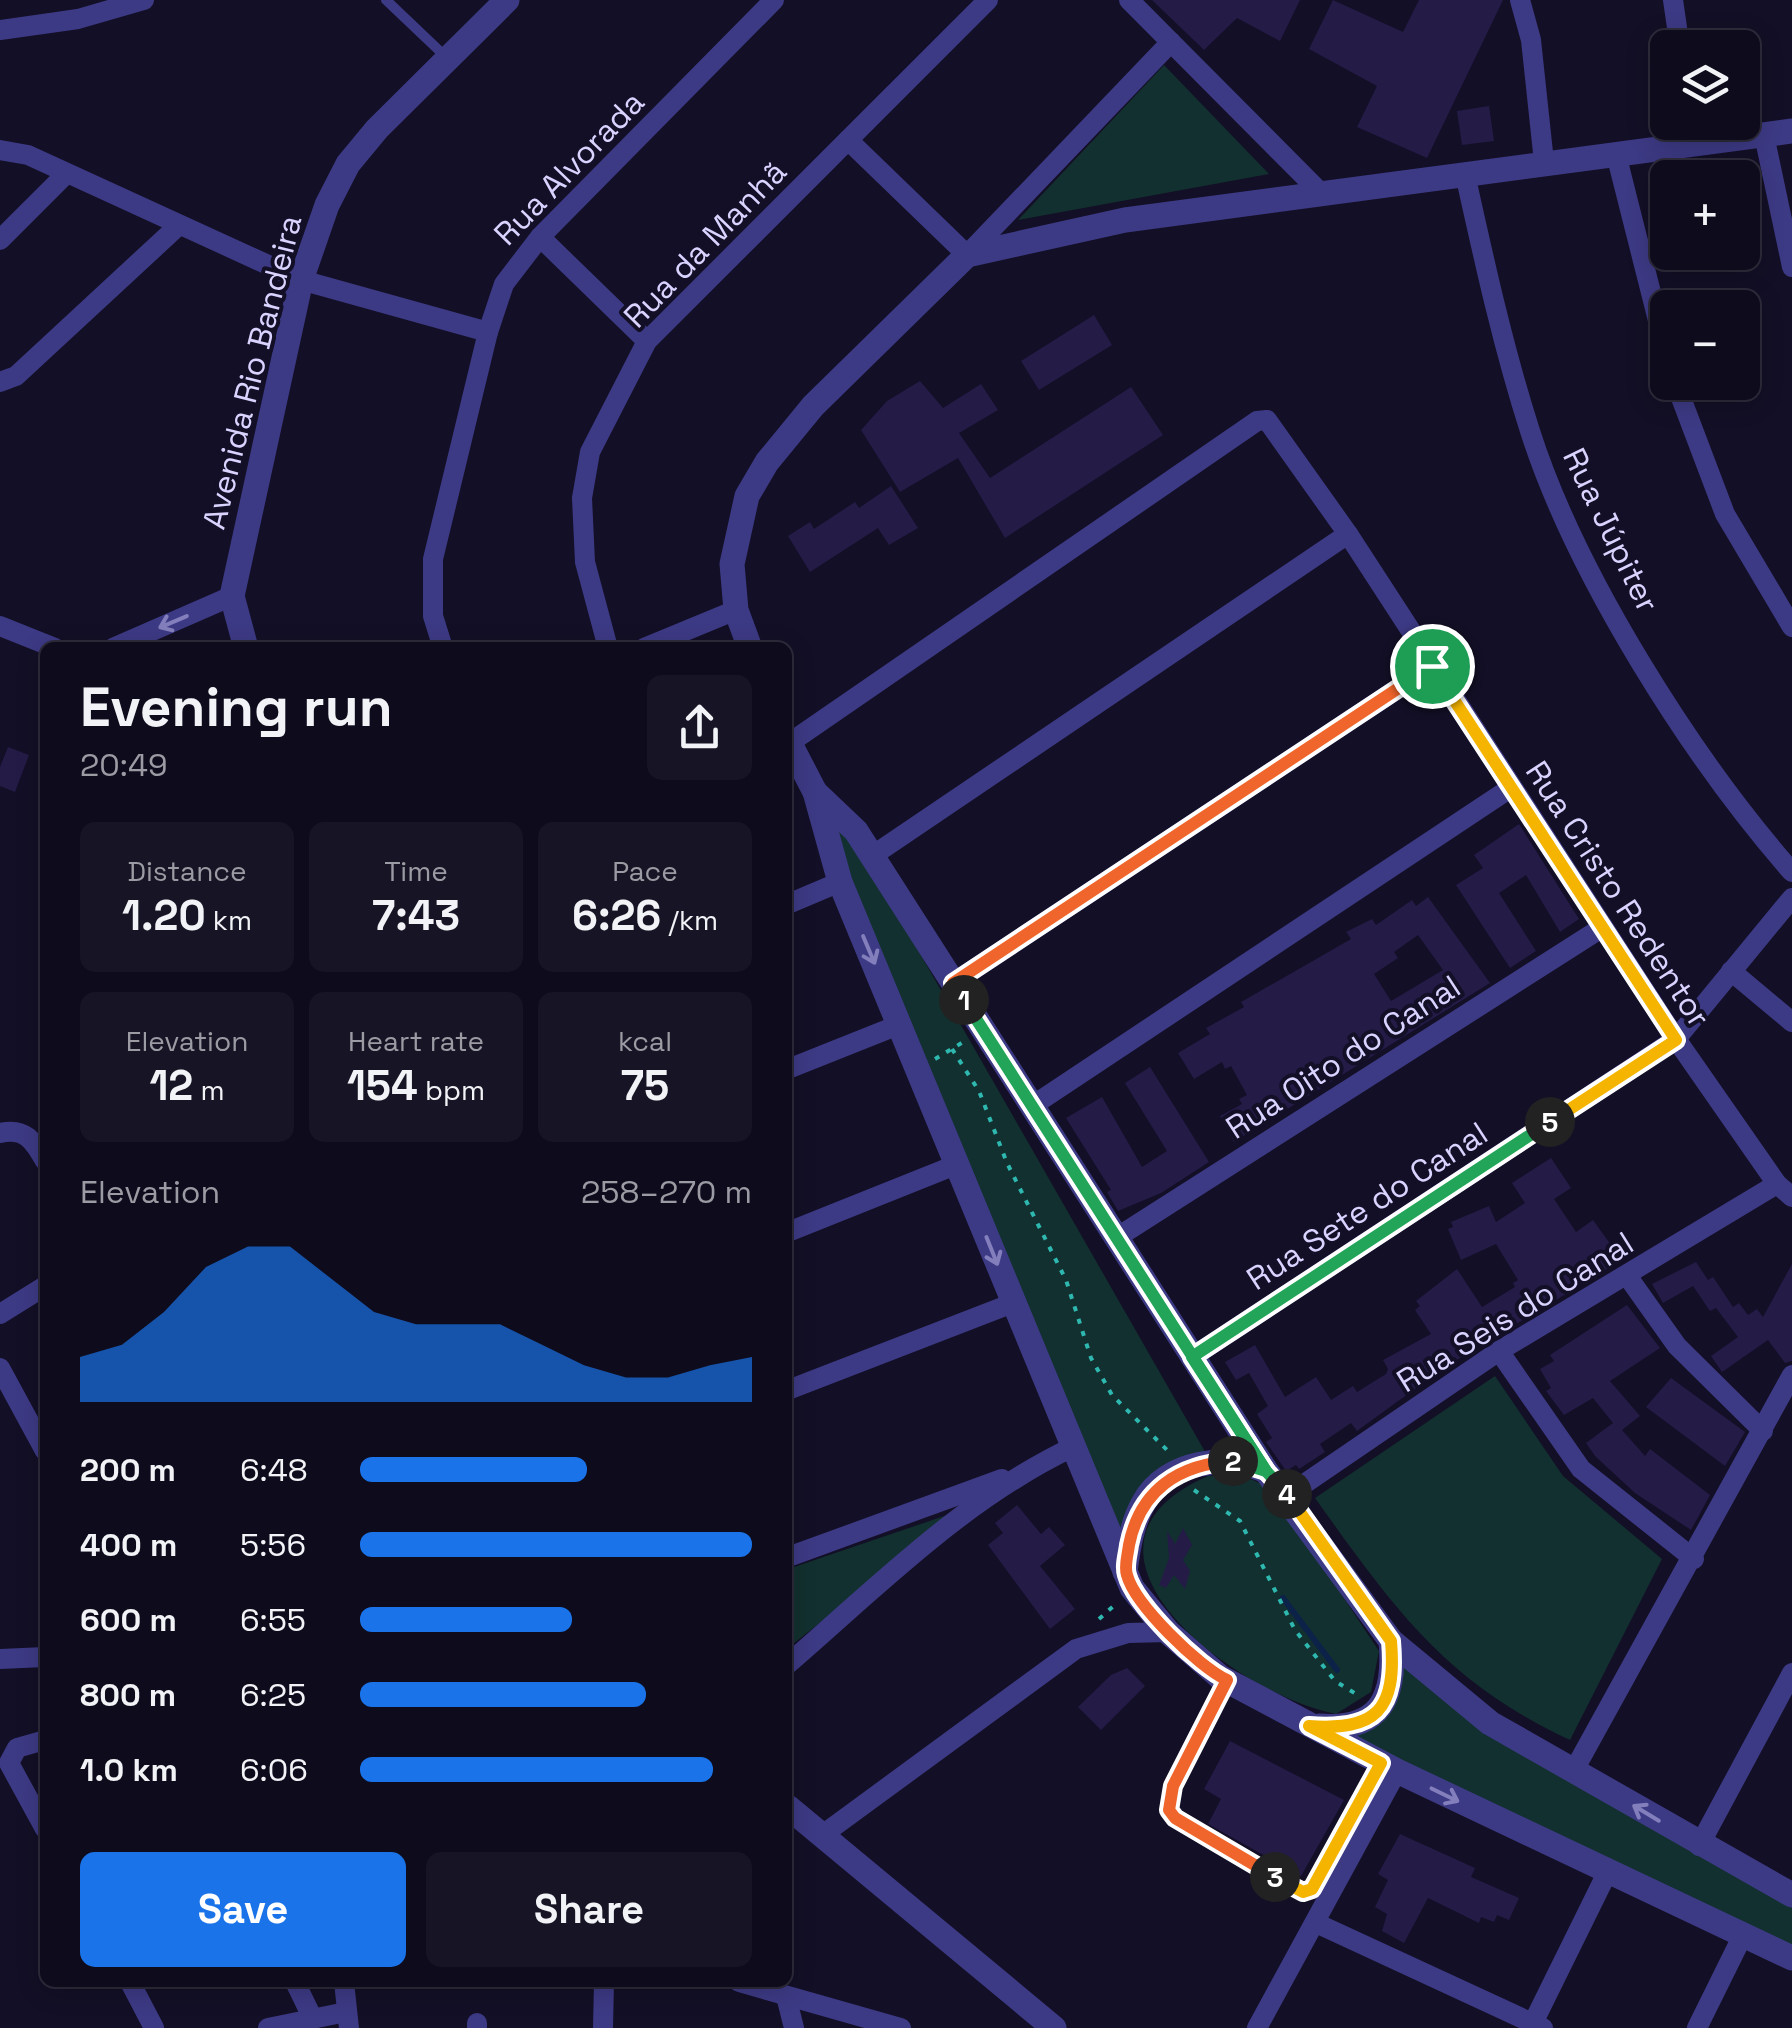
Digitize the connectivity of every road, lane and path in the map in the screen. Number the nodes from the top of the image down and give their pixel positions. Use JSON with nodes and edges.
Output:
{"nodes":[{"id":1,"x":386,"y":0,"type":"edge"},
{"id":2,"x":508,"y":0,"type":"edge"},
{"id":3,"x":774,"y":0,"type":"edge"},
{"id":4,"x":988,"y":0,"type":"edge"},
{"id":5,"x":1130,"y":0,"type":"edge"},
{"id":6,"x":1520,"y":0,"type":"edge"},
{"id":7,"x":1673,"y":0,"type":"edge"},
{"id":8,"x":134,"y":4,"type":"edge"},
{"id":9,"x":0,"y":30,"type":"edge"},
{"id":10,"x":1677,"y":30,"type":"edge"},
{"id":11,"x":1171,"y":42,"type":"junction"},
{"id":12,"x":449,"y":60,"type":"junction"},
{"id":13,"x":1792,"y":130,"type":"edge"},
{"id":14,"x":1760,"y":135,"type":"edge"},
{"id":15,"x":1764,"y":135,"type":"junction"},
{"id":16,"x":848,"y":140,"type":"junction"},
{"id":17,"x":1668,"y":140,"type":"edge"},
{"id":18,"x":0,"y":150,"type":"edge"},
{"id":19,"x":1616,"y":154,"type":"junction"},
{"id":20,"x":1544,"y":162,"type":"junction"},
{"id":21,"x":66,"y":174,"type":"junction"},
{"id":22,"x":1465,"y":174,"type":"junction"},
{"id":23,"x":1321,"y":194,"type":"junction"},
{"id":24,"x":178,"y":226,"type":"junction"},
{"id":25,"x":540,"y":236,"type":"junction"},
{"id":26,"x":0,"y":240,"type":"edge"},
{"id":27,"x":966,"y":254,"type":"junction"},
{"id":28,"x":1792,"y":268,"type":"edge"},
{"id":29,"x":301,"y":280,"type":"junction"},
{"id":30,"x":1650,"y":290,"type":"edge"},
{"id":31,"x":488,"y":332,"type":"junction"},
{"id":32,"x":646,"y":342,"type":"junction"},
{"id":33,"x":0,"y":382,"type":"edge"},
{"id":34,"x":1682,"y":400,"type":"edge"},
{"id":35,"x":1348,"y":534,"type":"junction"},
{"id":36,"x":232,"y":596,"type":"junction"},
{"id":37,"x":736,"y":610,"type":"junction"},
{"id":38,"x":0,"y":626,"type":"edge"},
{"id":39,"x":1792,"y":627,"type":"edge"},
{"id":40,"x":40,"y":642,"type":"edge"},
{"id":41,"x":127,"y":642,"type":"edge"},
{"id":42,"x":244,"y":642,"type":"edge"},
{"id":43,"x":441,"y":642,"type":"edge"},
{"id":44,"x":606,"y":642,"type":"edge"},
{"id":45,"x":659,"y":642,"type":"edge"},
{"id":46,"x":748,"y":642,"type":"edge"},
{"id":47,"x":1432,"y":666,"type":"junction"},
{"id":48,"x":792,"y":740,"type":"edge"},
{"id":49,"x":792,"y":750,"type":"edge"},
{"id":50,"x":1512,"y":787,"type":"junction"},
{"id":51,"x":815,"y":792,"type":"junction"},
{"id":52,"x":872,"y":856,"type":"junction"},
{"id":53,"x":1792,"y":872,"type":"edge"},
{"id":54,"x":840,"y":882,"type":"junction"},
{"id":55,"x":895,"y":892,"type":"junction"},
{"id":56,"x":1792,"y":898,"type":"edge"},
{"id":57,"x":792,"y":902,"type":"edge"},
{"id":58,"x":854,"y":914,"type":"junction"},
{"id":59,"x":1603,"y":927,"type":"junction"},
{"id":60,"x":1730,"y":971,"type":"junction"},
{"id":61,"x":953,"y":983,"type":"junction"},
{"id":62,"x":1792,"y":1022,"type":"edge"},
{"id":63,"x":901,"y":1024,"type":"junction"},
{"id":64,"x":974,"y":1036,"type":"dead end"},
{"id":65,"x":1676,"y":1040,"type":"junction"},
{"id":66,"x":952,"y":1049,"type":"junction"},
{"id":67,"x":926,"y":1064,"type":"dead end"},
{"id":68,"x":792,"y":1067,"type":"edge"},
{"id":69,"x":1032,"y":1106,"type":"junction"},
{"id":70,"x":0,"y":1132,"type":"edge"},
{"id":71,"x":40,"y":1153,"type":"edge"},
{"id":72,"x":958,"y":1164,"type":"junction"},
{"id":73,"x":1784,"y":1190,"type":"edge"},
{"id":74,"x":792,"y":1230,"type":"edge"},
{"id":75,"x":1116,"y":1238,"type":"junction"},
{"id":76,"x":1628,"y":1277,"type":"junction"},
{"id":77,"x":40,"y":1289,"type":"edge"},
{"id":78,"x":1013,"y":1303,"type":"junction"},
{"id":79,"x":0,"y":1314,"type":"edge"},
{"id":80,"x":1499,"y":1352,"type":"junction"},
{"id":81,"x":1192,"y":1357,"type":"junction"},
{"id":82,"x":0,"y":1368,"type":"edge"},
{"id":83,"x":1792,"y":1375,"type":"edge"},
{"id":84,"x":792,"y":1388,"type":"edge"},
{"id":85,"x":1763,"y":1431,"type":"junction"},
{"id":86,"x":40,"y":1442,"type":"edge"},
{"id":87,"x":1073,"y":1447,"type":"junction"},
{"id":88,"x":1177,"y":1460,"type":"dead end"},
{"id":89,"x":1022,"y":1471,"type":"junction"},
{"id":90,"x":1266,"y":1471,"type":"junction"},
{"id":91,"x":1192,"y":1486,"type":"dead end"},
{"id":92,"x":1288,"y":1496,"type":"junction"},
{"id":93,"x":792,"y":1556,"type":"edge"},
{"id":94,"x":1694,"y":1559,"type":"junction"},
{"id":95,"x":1126,"y":1572,"type":"junction"},
{"id":96,"x":1168,"y":1632,"type":"junction"},
{"id":97,"x":1391,"y":1641,"type":"junction"},
{"id":98,"x":0,"y":1658,"type":"edge"},
{"id":99,"x":40,"y":1658,"type":"edge"},
{"id":100,"x":792,"y":1661,"type":"edge"},
{"id":101,"x":1792,"y":1673,"type":"edge"},
{"id":102,"x":1227,"y":1680,"type":"junction"},
{"id":103,"x":1369,"y":1698,"type":"dead end"},
{"id":104,"x":1309,"y":1726,"type":"junction"},
{"id":105,"x":40,"y":1741,"type":"edge"},
{"id":106,"x":1389,"y":1767,"type":"junction"},
{"id":107,"x":1573,"y":1772,"type":"junction"},
{"id":108,"x":792,"y":1810,"type":"edge"},
{"id":109,"x":40,"y":1820,"type":"edge"},
{"id":110,"x":825,"y":1834,"type":"junction"},
{"id":111,"x":1700,"y":1846,"type":"junction"},
{"id":112,"x":1606,"y":1874,"type":"junction"},
{"id":113,"x":1792,"y":1894,"type":"edge"},
{"id":114,"x":1316,"y":1922,"type":"junction"},
{"id":115,"x":1744,"y":1935,"type":"junction"},
{"id":116,"x":1792,"y":1958,"type":"edge"},
{"id":117,"x":133,"y":1987,"type":"edge"},
{"id":118,"x":297,"y":1987,"type":"edge"},
{"id":119,"x":345,"y":1987,"type":"edge"},
{"id":120,"x":604,"y":1987,"type":"edge"},
{"id":121,"x":755,"y":1987,"type":"edge"},
{"id":122,"x":786,"y":1996,"type":"junction"},
{"id":123,"x":312,"y":2017,"type":"junction"},
{"id":124,"x":348,"y":2020,"type":"edge"},
{"id":125,"x":1538,"y":2026,"type":"edge"},
{"id":126,"x":154,"y":2028,"type":"edge"},
{"id":127,"x":268,"y":2028,"type":"edge"},
{"id":128,"x":604,"y":2028,"type":"edge"},
{"id":129,"x":794,"y":2028,"type":"edge"},
{"id":130,"x":901,"y":2028,"type":"edge"},
{"id":131,"x":1054,"y":2028,"type":"edge"},
{"id":132,"x":1257,"y":2028,"type":"edge"},
{"id":133,"x":1697,"y":2028,"type":"edge"}],
"edges":[{"from":1,"to":12,"type":"lane"},
{"from":2,"to":12,"type":"street","name":"Avenida Rio Bandeira"},
{"from":3,"to":25,"type":"street","name":"Rua Alvorada"},
{"from":4,"to":16,"type":"street","name":"Rua da Manhã"},
{"from":5,"to":11,"type":"street"},
{"from":6,"to":20,"type":"street"},
{"from":7,"to":10,"type":"street"},
{"from":8,"to":9,"type":"street"},
{"from":11,"to":23,"type":"street"},
{"from":11,"to":27,"type":"street"},
{"from":12,"to":29,"type":"street","name":"Avenida Rio Bandeira"},
{"from":13,"to":15,"type":"street"},
{"from":14,"to":15,"type":"street"},
{"from":15,"to":28,"type":"street"},
{"from":16,"to":27,"type":"street"},
{"from":16,"to":32,"type":"street","name":"Rua da Manhã"},
{"from":17,"to":19,"type":"street"},
{"from":18,"to":21,"type":"street"},
{"from":19,"to":20,"type":"street"},
{"from":19,"to":30,"type":"street"},
{"from":20,"to":22,"type":"street"},
{"from":21,"to":24,"type":"street"},
{"from":21,"to":26,"type":"street"},
{"from":22,"to":23,"type":"street"},
{"from":22,"to":53,"type":"street","name":"Rua Júpiter"},
{"from":23,"to":27,"type":"street"},
{"from":24,"to":29,"type":"street"},
{"from":24,"to":33,"type":"street"},
{"from":25,"to":31,"type":"street","name":"Rua Alvorada"},
{"from":25,"to":32,"type":"street"},
{"from":27,"to":37,"type":"street"},
{"from":29,"to":31,"type":"street"},
{"from":29,"to":36,"type":"street","name":"Avenida Rio Bandeira"},
{"from":31,"to":43,"type":"street","name":"Rua Alvorada"},
{"from":32,"to":44,"type":"street","name":"Rua da Manhã"},
{"from":34,"to":39,"type":"street"},
{"from":35,"to":47,"type":"street","name":"Rua Cristo Redentor"},
{"from":35,"to":48,"type":"street","name":"Rua Cristo Redentor"},
{"from":35,"to":52,"type":"street"},
{"from":36,"to":41,"type":"street","one_way":true},
{"from":36,"to":42,"type":"street","name":"Avenida Rio Bandeira"},
{"from":37,"to":45,"type":"street"},
{"from":37,"to":46,"type":"street"},
{"from":38,"to":40,"type":"street"},
{"from":47,"to":50,"type":"street","name":"Rua Cristo Redentor"},
{"from":47,"to":61,"type":"street"},
{"from":49,"to":51,"type":"street"},
{"from":50,"to":59,"type":"street","name":"Rua Cristo Redentor"},
{"from":50,"to":69,"type":"street"},
{"from":51,"to":52,"type":"street"},
{"from":51,"to":54,"type":"street"},
{"from":52,"to":55,"type":"street"},
{"from":54,"to":57,"type":"street"},
{"from":54,"to":58,"type":"street"},
{"from":55,"to":58,"type":"street"},
{"from":55,"to":61,"type":"street"},
{"from":56,"to":60,"type":"street","name":"Rua Sete do Canal"},
{"from":58,"to":63,"type":"street","one_way":true},
{"from":59,"to":65,"type":"street","name":"Rua Cristo Redentor"},
{"from":59,"to":75,"type":"street","name":"Rua Oito do Canal"},
{"from":60,"to":62,"type":"street"},
{"from":60,"to":65,"type":"street","name":"Rua Sete do Canal"},
{"from":61,"to":69,"type":"street"},
{"from":63,"to":68,"type":"street"},
{"from":63,"to":72,"type":"street"},
{"from":64,"to":66,"type":"path"},
{"from":65,"to":73,"type":"street","name":"Rua Cristo Redentor"},
{"from":65,"to":81,"type":"street","name":"Rua Sete do Canal"},
{"from":66,"to":67,"type":"path"},
{"from":66,"to":88,"type":"path"},
{"from":69,"to":75,"type":"street"},
{"from":70,"to":71,"type":"street"},
{"from":72,"to":74,"type":"street"},
{"from":72,"to":78,"type":"street","one_way":true},
{"from":73,"to":76,"type":"street","name":"Rua Seis do Canal"},
{"from":75,"to":81,"type":"street"},
{"from":76,"to":80,"type":"street","name":"Rua Seis do Canal"},
{"from":76,"to":85,"type":"street"},
{"from":77,"to":79,"type":"street"},
{"from":78,"to":84,"type":"street"},
{"from":78,"to":87,"type":"street"},
{"from":80,"to":92,"type":"street","name":"Rua Seis do Canal"},
{"from":80,"to":94,"type":"street"},
{"from":81,"to":90,"type":"street"},
{"from":82,"to":86,"type":"street"},
{"from":83,"to":85,"type":"street"},
{"from":85,"to":94,"type":"street"},
{"from":87,"to":89,"type":"street"},
{"from":87,"to":95,"type":"street"},
{"from":89,"to":93,"type":"street"},
{"from":89,"to":100,"type":"street"},
{"from":90,"to":92,"type":"street"},
{"from":90,"to":95,"type":"street"},
{"from":91,"to":103,"type":"path"},
{"from":92,"to":97,"type":"street"},
{"from":94,"to":107,"type":"street"},
{"from":95,"to":96,"type":"street"},
{"from":96,"to":102,"type":"street"},
{"from":96,"to":110,"type":"street"},
{"from":97,"to":104,"type":"street"},
{"from":97,"to":107,"type":"street"},
{"from":98,"to":99,"type":"street"},
{"from":101,"to":111,"type":"street"},
{"from":102,"to":104,"type":"street"},
{"from":102,"to":106,"type":"lane"},
{"from":104,"to":106,"type":"street"},
{"from":105,"to":109,"type":"street"},
{"from":106,"to":112,"type":"street","one_way":true},
{"from":106,"to":114,"type":"street"},
{"from":111,"to":107,"type":"street","one_way":true},
{"from":108,"to":110,"type":"street"},
{"from":110,"to":131,"type":"street"},
{"from":111,"to":113,"type":"street"},
{"from":112,"to":115,"type":"street"},
{"from":112,"to":125,"type":"street"},
{"from":114,"to":125,"type":"street"},
{"from":114,"to":132,"type":"street"},
{"from":115,"to":116,"type":"street"},
{"from":115,"to":133,"type":"street"},
{"from":117,"to":126,"type":"street"},
{"from":118,"to":123,"type":"street"},
{"from":119,"to":124,"type":"street"},
{"from":120,"to":128,"type":"street"},
{"from":121,"to":122,"type":"street"},
{"from":122,"to":129,"type":"street"},
{"from":122,"to":130,"type":"street"},
{"from":123,"to":124,"type":"street"},
{"from":123,"to":127,"type":"street"}]}
